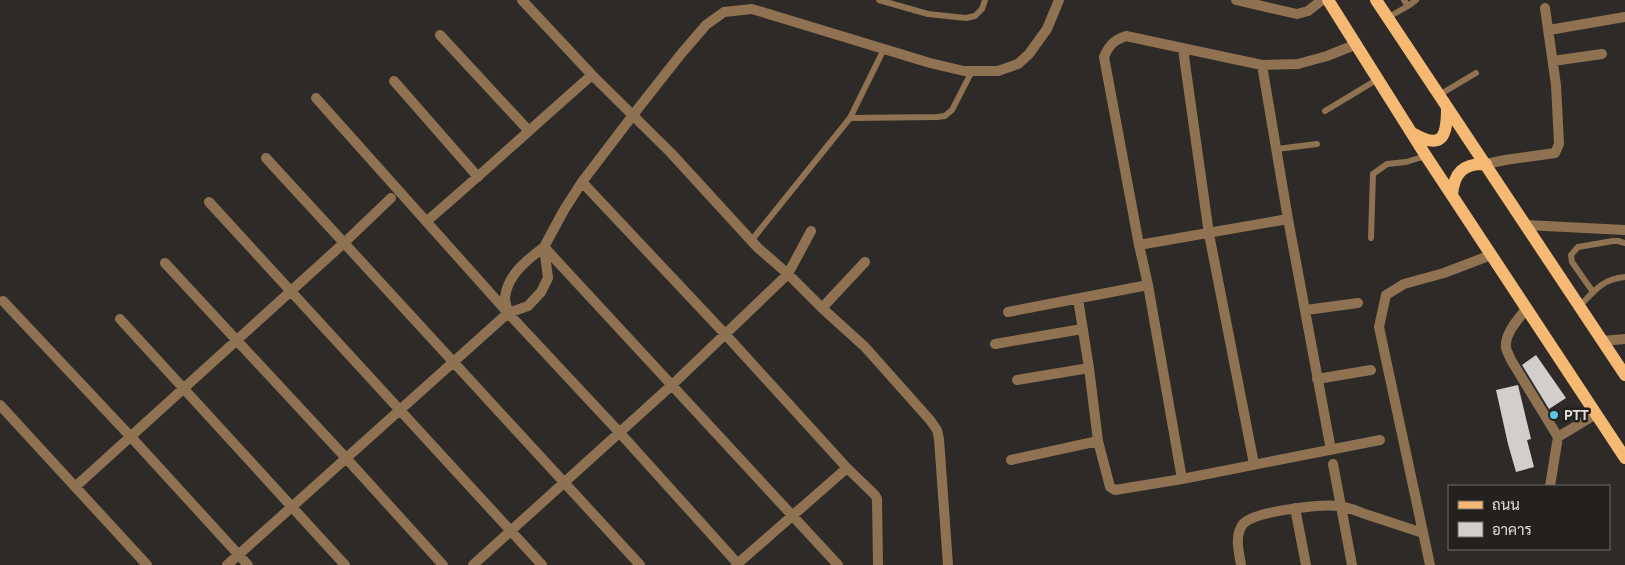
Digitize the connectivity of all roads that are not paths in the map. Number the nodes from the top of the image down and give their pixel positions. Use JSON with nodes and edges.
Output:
{"nodes":[{"id":1,"x":522,"y":0,"type":"edge"},
{"id":2,"x":879,"y":0,"type":"edge"},
{"id":3,"x":985,"y":0,"type":"edge"},
{"id":4,"x":1059,"y":0,"type":"edge"},
{"id":5,"x":1236,"y":0,"type":"edge"},
{"id":6,"x":1322,"y":0,"type":"edge"},
{"id":7,"x":1328,"y":0,"type":"edge"},
{"id":8,"x":1376,"y":0,"type":"edge"},
{"id":9,"x":1416,"y":0,"type":"edge"},
{"id":10,"x":1406,"y":3,"type":"edge"},
{"id":11,"x":1545,"y":8,"type":"dead end"},
{"id":12,"x":1625,"y":17,"type":"edge"},
{"id":13,"x":1388,"y":18,"type":"junction"},
{"id":14,"x":1549,"y":30,"type":"junction"},
{"id":15,"x":440,"y":35,"type":"dead end"},
{"id":16,"x":1357,"y":44,"type":"junction"},
{"id":17,"x":884,"y":49,"type":"junction"},
{"id":18,"x":1183,"y":49,"type":"junction"},
{"id":19,"x":1602,"y":54,"type":"dead end"},
{"id":20,"x":1553,"y":61,"type":"junction"},
{"id":21,"x":1262,"y":65,"type":"junction"},
{"id":22,"x":972,"y":71,"type":"junction"},
{"id":23,"x":1476,"y":73,"type":"dead end"},
{"id":24,"x":592,"y":75,"type":"junction"},
{"id":25,"x":1378,"y":79,"type":"junction"},
{"id":26,"x":394,"y":81,"type":"dead end"},
{"id":27,"x":1439,"y":95,"type":"junction"},
{"id":28,"x":316,"y":98,"type":"dead end"},
{"id":29,"x":1447,"y":107,"type":"junction"},
{"id":30,"x":1325,"y":111,"type":"dead end"},
{"id":31,"x":633,"y":115,"type":"junction"},
{"id":32,"x":850,"y":118,"type":"junction"},
{"id":33,"x":528,"y":130,"type":"junction"},
{"id":34,"x":1413,"y":134,"type":"junction"},
{"id":35,"x":1317,"y":144,"type":"dead end"},
{"id":36,"x":1277,"y":149,"type":"junction"},
{"id":37,"x":1426,"y":156,"type":"junction"},
{"id":38,"x":266,"y":158,"type":"dead end"},
{"id":39,"x":1486,"y":164,"type":"junction"},
{"id":40,"x":478,"y":178,"type":"junction"},
{"id":41,"x":582,"y":182,"type":"junction"},
{"id":42,"x":1452,"y":195,"type":"junction"},
{"id":43,"x":391,"y":198,"type":"dead end"},
{"id":44,"x":209,"y":202,"type":"dead end"},
{"id":45,"x":1288,"y":219,"type":"junction"},
{"id":46,"x":427,"y":221,"type":"junction"},
{"id":47,"x":1525,"y":225,"type":"junction"},
{"id":48,"x":1625,"y":230,"type":"edge"},
{"id":49,"x":811,"y":231,"type":"dead end"},
{"id":50,"x":1209,"y":234,"type":"junction"},
{"id":51,"x":1371,"y":238,"type":"dead end"},
{"id":52,"x":751,"y":241,"type":"junction"},
{"id":53,"x":344,"y":242,"type":"junction"},
{"id":54,"x":1625,"y":243,"type":"edge"},
{"id":55,"x":1139,"y":245,"type":"junction"},
{"id":56,"x":544,"y":247,"type":"junction"},
{"id":57,"x":1492,"y":255,"type":"junction"},
{"id":58,"x":864,"y":262,"type":"dead end"},
{"id":59,"x":165,"y":263,"type":"dead end"},
{"id":60,"x":788,"y":274,"type":"junction"},
{"id":61,"x":1625,"y":277,"type":"edge"},
{"id":62,"x":1148,"y":286,"type":"junction"},
{"id":63,"x":291,"y":291,"type":"junction"},
{"id":64,"x":1593,"y":292,"type":"junction"},
{"id":65,"x":1078,"y":299,"type":"junction"},
{"id":66,"x":3,"y":301,"type":"dead end"},
{"id":67,"x":1358,"y":302,"type":"dead end"},
{"id":68,"x":1579,"y":307,"type":"junction"},
{"id":69,"x":822,"y":308,"type":"junction"},
{"id":70,"x":1527,"y":308,"type":"junction"},
{"id":71,"x":1306,"y":310,"type":"junction"},
{"id":72,"x":1008,"y":312,"type":"dead end"},
{"id":73,"x":508,"y":313,"type":"junction"},
{"id":74,"x":120,"y":319,"type":"dead end"},
{"id":75,"x":1082,"y":329,"type":"junction"},
{"id":76,"x":725,"y":334,"type":"junction"},
{"id":77,"x":1625,"y":339,"type":"edge"},
{"id":78,"x":237,"y":340,"type":"junction"},
{"id":79,"x":1602,"y":341,"type":"junction"},
{"id":80,"x":996,"y":344,"type":"dead end"},
{"id":81,"x":454,"y":361,"type":"junction"},
{"id":82,"x":1089,"y":368,"type":"junction"},
{"id":83,"x":1370,"y":370,"type":"dead end"},
{"id":84,"x":1625,"y":375,"type":"edge"},
{"id":85,"x":1317,"y":378,"type":"junction"},
{"id":86,"x":1017,"y":380,"type":"dead end"},
{"id":87,"x":672,"y":385,"type":"junction"},
{"id":88,"x":184,"y":388,"type":"junction"},
{"id":89,"x":0,"y":406,"type":"edge"},
{"id":90,"x":399,"y":410,"type":"junction"},
{"id":91,"x":1596,"y":414,"type":"junction"},
{"id":92,"x":620,"y":433,"type":"junction"},
{"id":93,"x":131,"y":436,"type":"junction"},
{"id":94,"x":1558,"y":436,"type":"junction"},
{"id":95,"x":1380,"y":440,"type":"dead end"},
{"id":96,"x":1098,"y":441,"type":"junction"},
{"id":97,"x":1332,"y":450,"type":"junction"},
{"id":98,"x":346,"y":458,"type":"junction"},
{"id":99,"x":1625,"y":458,"type":"edge"},
{"id":100,"x":1011,"y":460,"type":"dead end"},
{"id":101,"x":1254,"y":464,"type":"junction"},
{"id":102,"x":1333,"y":464,"type":"dead end"},
{"id":103,"x":847,"y":468,"type":"junction"},
{"id":104,"x":1182,"y":479,"type":"junction"},
{"id":105,"x":564,"y":482,"type":"junction"},
{"id":106,"x":1550,"y":485,"type":"edge"},
{"id":107,"x":76,"y":486,"type":"junction"},
{"id":108,"x":292,"y":506,"type":"junction"},
{"id":109,"x":1341,"y":506,"type":"junction"},
{"id":110,"x":1295,"y":508,"type":"junction"},
{"id":111,"x":793,"y":515,"type":"junction"},
{"id":112,"x":511,"y":531,"type":"junction"},
{"id":113,"x":1423,"y":533,"type":"junction"},
{"id":114,"x":238,"y":555,"type":"junction"},
{"id":115,"x":147,"y":565,"type":"edge"},
{"id":116,"x":227,"y":565,"type":"edge"},
{"id":117,"x":248,"y":565,"type":"edge"},
{"id":118,"x":345,"y":565,"type":"edge"},
{"id":119,"x":443,"y":565,"type":"edge"},
{"id":120,"x":474,"y":565,"type":"edge"},
{"id":121,"x":542,"y":565,"type":"edge"},
{"id":122,"x":640,"y":565,"type":"edge"},
{"id":123,"x":737,"y":565,"type":"edge"},
{"id":124,"x":838,"y":565,"type":"edge"},
{"id":125,"x":878,"y":565,"type":"edge"},
{"id":126,"x":948,"y":565,"type":"edge"},
{"id":127,"x":1241,"y":565,"type":"edge"},
{"id":128,"x":1306,"y":565,"type":"edge"},
{"id":129,"x":1352,"y":565,"type":"edge"},
{"id":130,"x":1430,"y":565,"type":"edge"}],
"edges":[{"from":1,"to":24,"type":"street"},
{"from":2,"to":3,"type":"lane"},
{"from":4,"to":22,"type":"street"},
{"from":5,"to":6,"type":"street"},
{"from":7,"to":16,"type":"main road"},
{"from":8,"to":13,"type":"main road"},
{"from":9,"to":10,"type":"lane"},
{"from":10,"to":13,"type":"lane"},
{"from":11,"to":14,"type":"street"},
{"from":12,"to":14,"type":"street"},
{"from":13,"to":27,"type":"main road"},
{"from":14,"to":20,"type":"street"},
{"from":15,"to":33,"type":"street"},
{"from":16,"to":21,"type":"street"},
{"from":16,"to":25,"type":"main road"},
{"from":17,"to":22,"type":"street"},
{"from":17,"to":31,"type":"street"},
{"from":17,"to":32,"type":"lane"},
{"from":18,"to":21,"type":"street"},
{"from":18,"to":50,"type":"street"},
{"from":18,"to":55,"type":"street"},
{"from":19,"to":20,"type":"street"},
{"from":20,"to":39,"type":"street"},
{"from":21,"to":36,"type":"street"},
{"from":22,"to":32,"type":"lane"},
{"from":23,"to":27,"type":"lane"},
{"from":24,"to":31,"type":"street"},
{"from":24,"to":33,"type":"street"},
{"from":25,"to":30,"type":"lane"},
{"from":25,"to":34,"type":"main road"},
{"from":26,"to":40,"type":"street"},
{"from":27,"to":29,"type":"main road"},
{"from":28,"to":46,"type":"street"},
{"from":29,"to":34,"type":"main road"},
{"from":29,"to":39,"type":"main road"},
{"from":31,"to":41,"type":"street"},
{"from":31,"to":52,"type":"street"},
{"from":32,"to":52,"type":"lane"},
{"from":33,"to":40,"type":"street"},
{"from":34,"to":37,"type":"main road"},
{"from":35,"to":36,"type":"lane"},
{"from":36,"to":45,"type":"street"},
{"from":37,"to":42,"type":"main road"},
{"from":37,"to":51,"type":"lane"},
{"from":38,"to":53,"type":"street"},
{"from":39,"to":42,"type":"main road"},
{"from":39,"to":47,"type":"main road"},
{"from":40,"to":46,"type":"street"},
{"from":41,"to":56,"type":"street"},
{"from":41,"to":76,"type":"street"},
{"from":42,"to":57,"type":"main road"},
{"from":43,"to":53,"type":"street"},
{"from":44,"to":63,"type":"street"},
{"from":45,"to":50,"type":"street"},
{"from":45,"to":71,"type":"street"},
{"from":46,"to":73,"type":"street"},
{"from":47,"to":48,"type":"street"},
{"from":47,"to":68,"type":"main road"},
{"from":49,"to":60,"type":"street"},
{"from":50,"to":55,"type":"street"},
{"from":50,"to":101,"type":"street"},
{"from":52,"to":60,"type":"street"},
{"from":53,"to":63,"type":"street"},
{"from":53,"to":81,"type":"street"},
{"from":54,"to":64,"type":"lane"},
{"from":55,"to":62,"type":"street"},
{"from":56,"to":73,"type":"street"},
{"from":56,"to":73,"type":"street"},
{"from":56,"to":87,"type":"street"},
{"from":57,"to":70,"type":"main road"},
{"from":57,"to":113,"type":"street"},
{"from":58,"to":69,"type":"street"},
{"from":59,"to":78,"type":"street"},
{"from":60,"to":69,"type":"street"},
{"from":60,"to":76,"type":"street"},
{"from":61,"to":64,"type":"lane"},
{"from":62,"to":65,"type":"street"},
{"from":62,"to":104,"type":"street"},
{"from":63,"to":78,"type":"street"},
{"from":63,"to":90,"type":"street"},
{"from":64,"to":68,"type":"lane"},
{"from":65,"to":72,"type":"street"},
{"from":65,"to":75,"type":"street"},
{"from":66,"to":93,"type":"street"},
{"from":67,"to":71,"type":"street"},
{"from":68,"to":79,"type":"main road"},
{"from":69,"to":126,"type":"street"},
{"from":70,"to":91,"type":"main road"},
{"from":70,"to":94,"type":"street"},
{"from":71,"to":85,"type":"street"},
{"from":73,"to":81,"type":"street"},
{"from":73,"to":92,"type":"street"},
{"from":74,"to":88,"type":"street"},
{"from":75,"to":80,"type":"street"},
{"from":75,"to":82,"type":"street"},
{"from":76,"to":87,"type":"street"},
{"from":76,"to":103,"type":"street"},
{"from":77,"to":79,"type":"street"},
{"from":78,"to":88,"type":"street"},
{"from":78,"to":98,"type":"street"},
{"from":79,"to":84,"type":"main road"},
{"from":81,"to":90,"type":"street"},
{"from":81,"to":105,"type":"street"},
{"from":82,"to":86,"type":"street"},
{"from":82,"to":96,"type":"street"},
{"from":83,"to":85,"type":"street"},
{"from":85,"to":97,"type":"street"},
{"from":87,"to":92,"type":"street"},
{"from":87,"to":111,"type":"street"},
{"from":88,"to":93,"type":"street"},
{"from":88,"to":108,"type":"street"},
{"from":89,"to":107,"type":"street"},
{"from":90,"to":98,"type":"street"},
{"from":90,"to":112,"type":"street"},
{"from":91,"to":94,"type":"street"},
{"from":91,"to":99,"type":"main road"},
{"from":92,"to":105,"type":"street"},
{"from":92,"to":123,"type":"street"},
{"from":93,"to":107,"type":"street"},
{"from":93,"to":114,"type":"street"},
{"from":94,"to":106,"type":"street"},
{"from":95,"to":97,"type":"street"},
{"from":96,"to":100,"type":"street"},
{"from":96,"to":104,"type":"street"},
{"from":97,"to":101,"type":"street"},
{"from":98,"to":108,"type":"street"},
{"from":98,"to":119,"type":"street"},
{"from":101,"to":104,"type":"street"},
{"from":102,"to":109,"type":"street"},
{"from":103,"to":111,"type":"street"},
{"from":103,"to":125,"type":"street"},
{"from":105,"to":112,"type":"street"},
{"from":105,"to":122,"type":"street"},
{"from":107,"to":115,"type":"street"},
{"from":108,"to":114,"type":"street"},
{"from":108,"to":118,"type":"street"},
{"from":109,"to":110,"type":"street"},
{"from":109,"to":113,"type":"street"},
{"from":109,"to":129,"type":"street"},
{"from":110,"to":127,"type":"street"},
{"from":110,"to":128,"type":"street"},
{"from":111,"to":123,"type":"street"},
{"from":111,"to":124,"type":"street"},
{"from":112,"to":120,"type":"street"},
{"from":112,"to":121,"type":"street"},
{"from":113,"to":130,"type":"street"},
{"from":114,"to":116,"type":"street"},
{"from":114,"to":117,"type":"street"}]}
